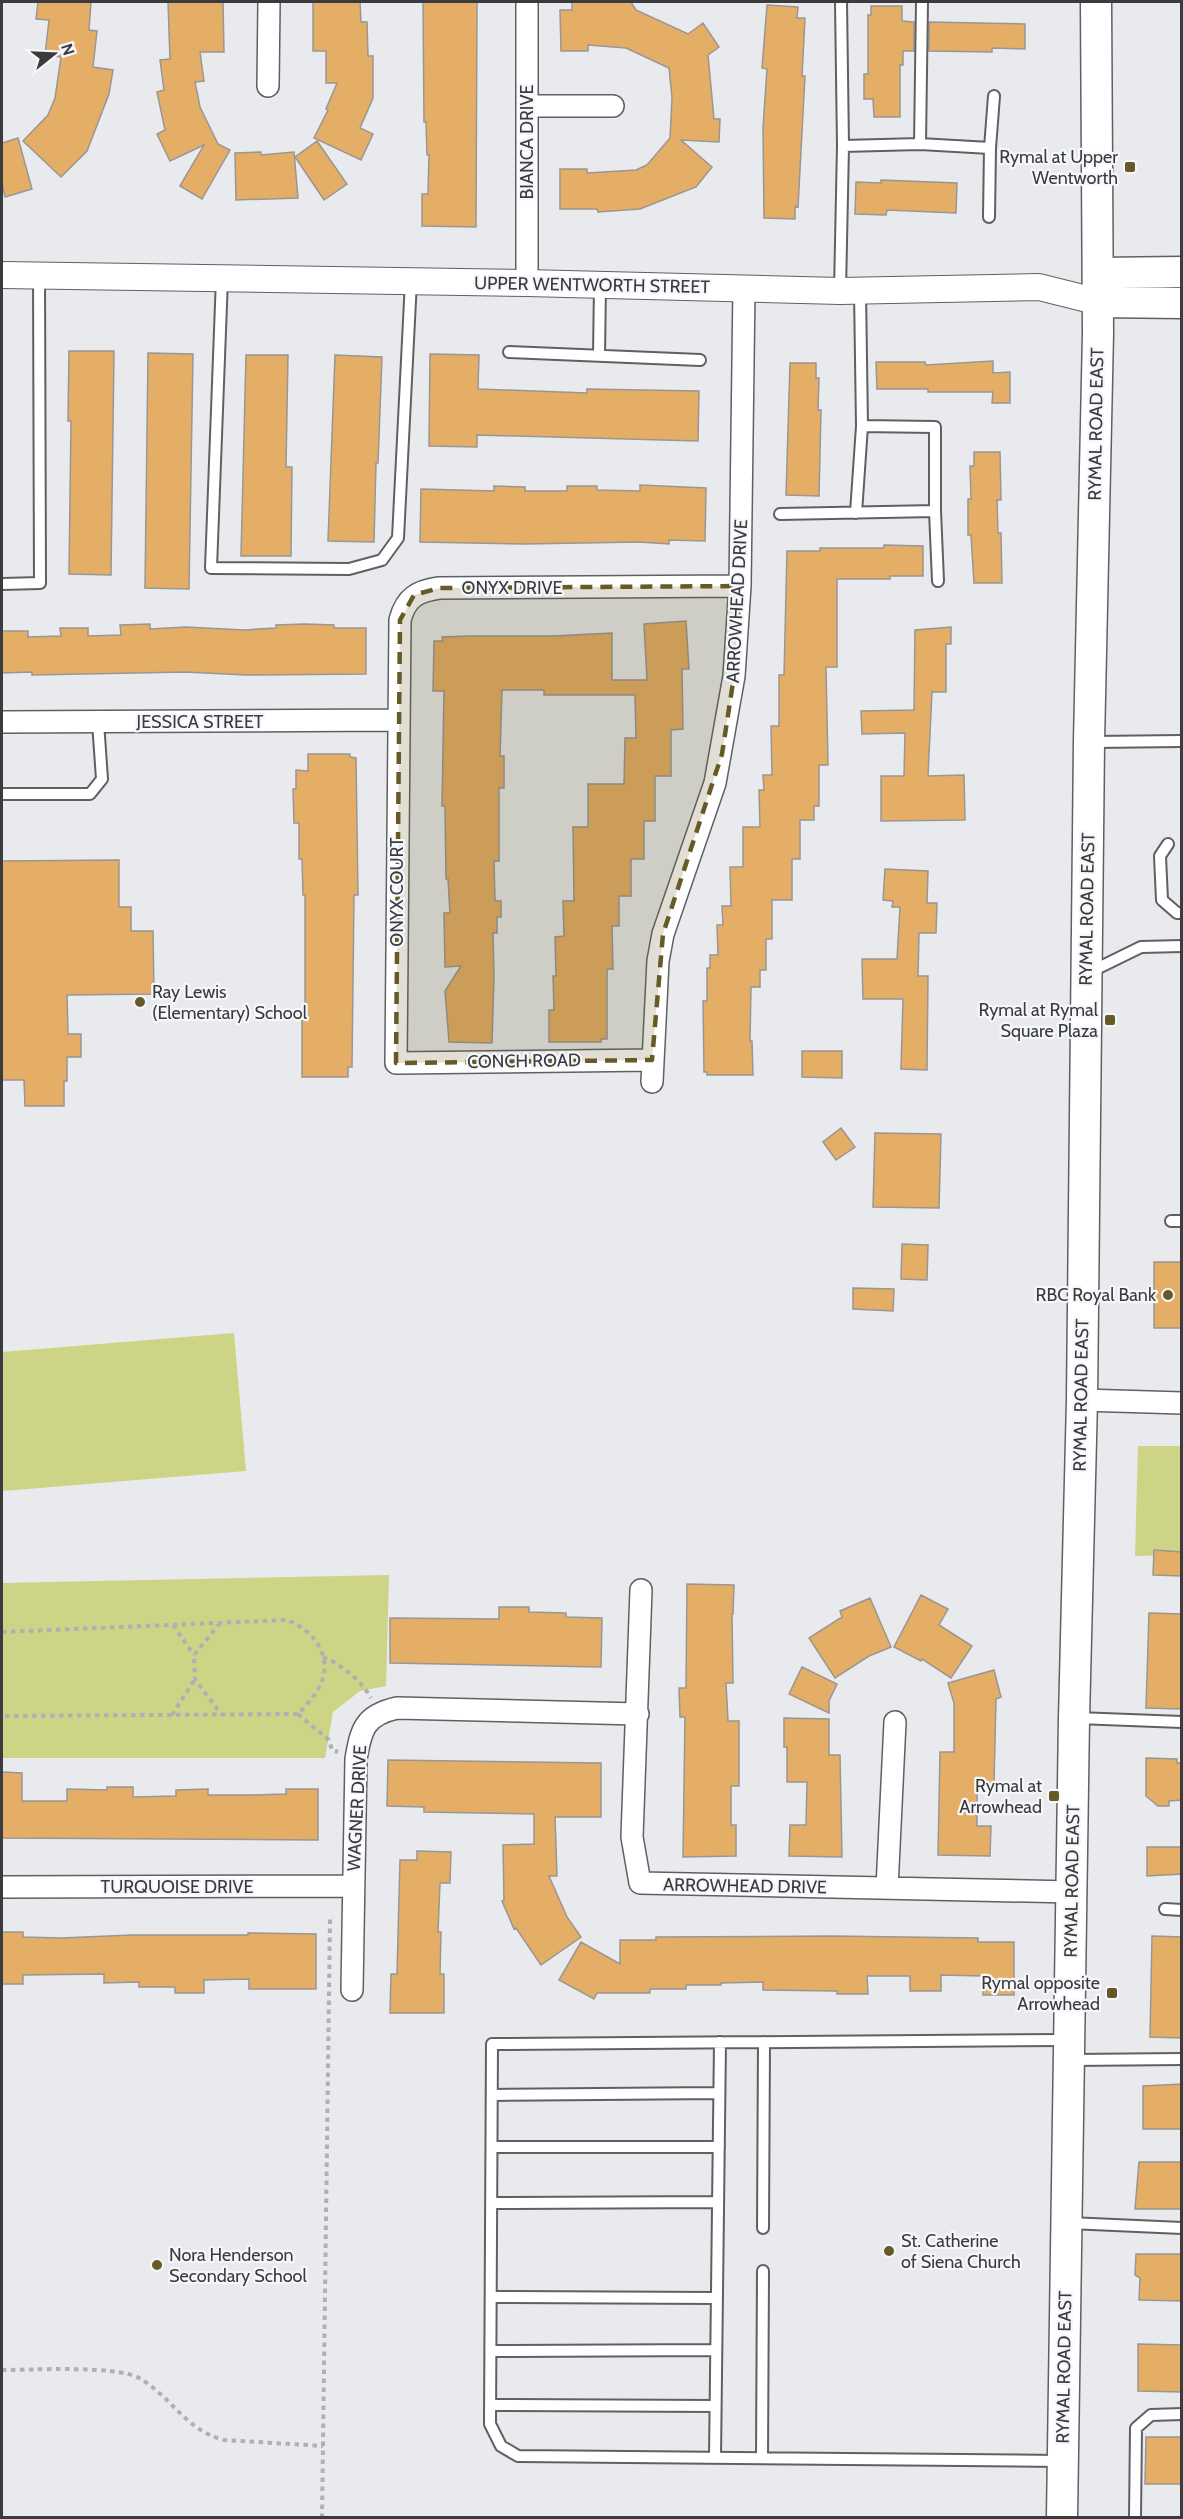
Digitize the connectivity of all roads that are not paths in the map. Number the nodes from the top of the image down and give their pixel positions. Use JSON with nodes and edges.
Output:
{"nodes":[{"id":1,"x":270,"y":2,"type":"edge"},
{"id":2,"x":527,"y":2,"type":"edge"},
{"id":3,"x":841,"y":2,"type":"edge"},
{"id":4,"x":922,"y":2,"type":"edge"},
{"id":5,"x":1096,"y":2,"type":"edge"},
{"id":6,"x":268,"y":86,"type":"dead end"},
{"id":7,"x":994,"y":96,"type":"dead end"},
{"id":8,"x":526,"y":106,"type":"junction"},
{"id":9,"x":613,"y":106,"type":"dead end"},
{"id":10,"x":920,"y":144,"type":"junction"},
{"id":11,"x":843,"y":146,"type":"junction"},
{"id":12,"x":990,"y":148,"type":"junction"},
{"id":13,"x":989,"y":217,"type":"dead end"},
{"id":14,"x":1182,"y":272,"type":"edge"},
{"id":15,"x":2,"y":275,"type":"edge"},
{"id":16,"x":39,"y":275,"type":"junction"},
{"id":17,"x":222,"y":277,"type":"junction"},
{"id":18,"x":411,"y":281,"type":"junction"},
{"id":19,"x":527,"y":282,"type":"junction"},
{"id":20,"x":600,"y":285,"type":"junction"},
{"id":21,"x":744,"y":288,"type":"junction"},
{"id":22,"x":1099,"y":288,"type":"junction"},
{"id":23,"x":850,"y":291,"type":"junction"},
{"id":24,"x":1182,"y":303,"type":"edge"},
{"id":25,"x":509,"y":352,"type":"dead end"},
{"id":26,"x":599,"y":355,"type":"junction"},
{"id":27,"x":700,"y":360,"type":"dead end"},
{"id":28,"x":862,"y":426,"type":"junction"},
{"id":29,"x":935,"y":511,"type":"junction"},
{"id":30,"x":856,"y":513,"type":"junction"},
{"id":31,"x":780,"y":514,"type":"dead end"},
{"id":32,"x":938,"y":581,"type":"dead end"},
{"id":33,"x":2,"y":584,"type":"edge"},
{"id":34,"x":740,"y":586,"type":"junction"},
{"id":35,"x":399,"y":720,"type":"junction"},
{"id":36,"x":2,"y":722,"type":"edge"},
{"id":37,"x":98,"y":722,"type":"junction"},
{"id":38,"x":1182,"y":741,"type":"edge"},
{"id":39,"x":1089,"y":742,"type":"junction"},
{"id":40,"x":2,"y":795,"type":"edge"},
{"id":41,"x":1168,"y":844,"type":"dead end"},
{"id":42,"x":1182,"y":913,"type":"edge"},
{"id":43,"x":1182,"y":946,"type":"edge"},
{"id":44,"x":1087,"y":974,"type":"junction"},
{"id":45,"x":652,"y":1060,"type":"junction"},
{"id":46,"x":396,"y":1063,"type":"joint"},
{"id":47,"x":652,"y":1082,"type":"dead end"},
{"id":48,"x":1082,"y":1400,"type":"junction"},
{"id":49,"x":1182,"y":1403,"type":"edge"},
{"id":50,"x":641,"y":1590,"type":"dead end"},
{"id":51,"x":638,"y":1714,"type":"junction"},
{"id":52,"x":1074,"y":1718,"type":"junction"},
{"id":53,"x":895,"y":1722,"type":"dead end"},
{"id":54,"x":1182,"y":1722,"type":"edge"},
{"id":55,"x":353,"y":1886,"type":"junction"},
{"id":56,"x":2,"y":1887,"type":"edge"},
{"id":57,"x":886,"y":1888,"type":"junction"},
{"id":58,"x":1072,"y":1892,"type":"junction"},
{"id":59,"x":1165,"y":1909,"type":"dead end"},
{"id":60,"x":1182,"y":1910,"type":"edge"},
{"id":61,"x":352,"y":1990,"type":"dead end"},
{"id":62,"x":720,"y":2042,"type":"junction"},
{"id":63,"x":764,"y":2042,"type":"junction"},
{"id":64,"x":1069,"y":2050,"type":"junction"},
{"id":65,"x":1182,"y":2059,"type":"edge"},
{"id":66,"x":719,"y":2093,"type":"junction"},
{"id":67,"x":492,"y":2095,"type":"junction"},
{"id":68,"x":492,"y":2146,"type":"junction"},
{"id":69,"x":718,"y":2147,"type":"junction"},
{"id":70,"x":717,"y":2202,"type":"junction"},
{"id":71,"x":491,"y":2203,"type":"junction"},
{"id":72,"x":1066,"y":2223,"type":"junction"},
{"id":73,"x":763,"y":2228,"type":"dead end"},
{"id":74,"x":1182,"y":2228,"type":"edge"},
{"id":75,"x":763,"y":2271,"type":"dead end"},
{"id":76,"x":491,"y":2297,"type":"junction"},
{"id":77,"x":716,"y":2298,"type":"junction"},
{"id":78,"x":716,"y":2350,"type":"junction"},
{"id":79,"x":491,"y":2351,"type":"junction"},
{"id":80,"x":490,"y":2405,"type":"junction"},
{"id":81,"x":715,"y":2406,"type":"junction"},
{"id":82,"x":1182,"y":2414,"type":"edge"},
{"id":83,"x":715,"y":2458,"type":"junction"},
{"id":84,"x":762,"y":2458,"type":"junction"},
{"id":85,"x":1063,"y":2461,"type":"junction"},
{"id":86,"x":1062,"y":2517,"type":"edge"},
{"id":87,"x":1135,"y":2517,"type":"edge"}],
"edges":[{"from":1,"to":6,"type":"street"},
{"from":2,"to":8,"type":"street","name":"BIANCA DRIVE"},
{"from":3,"to":11,"type":"lane"},
{"from":4,"to":10,"type":"lane"},
{"from":5,"to":22,"type":"main road","name":"RYMAL ROAD EAST"},
{"from":7,"to":12,"type":"lane"},
{"from":8,"to":9,"type":"street"},
{"from":8,"to":19,"type":"street","name":"BIANCA DRIVE"},
{"from":10,"to":11,"type":"lane"},
{"from":10,"to":12,"type":"lane"},
{"from":11,"to":23,"type":"lane"},
{"from":12,"to":13,"type":"lane"},
{"from":14,"to":22,"type":"main road","name":"UPPER WENTWORTH STREET"},
{"from":15,"to":16,"type":"street","name":"UPPER WENTWORTH STREET"},
{"from":16,"to":17,"type":"street","name":"UPPER WENTWORTH STREET"},
{"from":16,"to":33,"type":"lane"},
{"from":17,"to":18,"type":"street","name":"UPPER WENTWORTH STREET"},
{"from":17,"to":18,"type":"lane"},
{"from":18,"to":19,"type":"street","name":"UPPER WENTWORTH STREET"},
{"from":19,"to":20,"type":"street","name":"UPPER WENTWORTH STREET"},
{"from":20,"to":21,"type":"street","name":"UPPER WENTWORTH STREET"},
{"from":20,"to":26,"type":"lane"},
{"from":21,"to":23,"type":"street","name":"UPPER WENTWORTH STREET"},
{"from":21,"to":34,"type":"street","name":"ARROWHEAD DRIVE"},
{"from":22,"to":23,"type":"street","name":"UPPER WENTWORTH STREET"},
{"from":22,"to":24,"type":"main road","name":"UPPER WENTWORTH STREET"},
{"from":22,"to":39,"type":"main road","name":"RYMAL ROAD EAST"},
{"from":23,"to":28,"type":"lane"},
{"from":25,"to":26,"type":"lane"},
{"from":26,"to":27,"type":"lane"},
{"from":28,"to":29,"type":"lane"},
{"from":28,"to":30,"type":"lane"},
{"from":29,"to":30,"type":"lane"},
{"from":29,"to":32,"type":"lane"},
{"from":30,"to":31,"type":"lane"},
{"from":34,"to":35,"type":"street","name":"ONYX DRIVE"},
{"from":34,"to":45,"type":"street","name":"ARROWHEAD DRIVE"},
{"from":35,"to":37,"type":"street","name":"JESSICA STREET"},
{"from":35,"to":46,"type":"street","name":"ONYX COURT"},
{"from":36,"to":37,"type":"street","name":"JESSICA STREET"},
{"from":37,"to":40,"type":"lane"},
{"from":38,"to":39,"type":"lane"},
{"from":39,"to":44,"type":"main road","name":"RYMAL ROAD EAST"},
{"from":41,"to":42,"type":"lane"},
{"from":43,"to":44,"type":"lane"},
{"from":44,"to":48,"type":"main road","name":"RYMAL ROAD EAST"},
{"from":45,"to":46,"type":"street","name":"CONCH ROAD"},
{"from":45,"to":47,"type":"street","name":"ARROWHEAD DRIVE"},
{"from":48,"to":49,"type":"street"},
{"from":48,"to":52,"type":"main road","name":"RYMAL ROAD EAST"},
{"from":50,"to":51,"type":"street","name":"ARROWHEAD DRIVE"},
{"from":51,"to":55,"type":"street","name":"WAGNER DRIVE"},
{"from":51,"to":57,"type":"street","name":"ARROWHEAD DRIVE"},
{"from":52,"to":54,"type":"lane"},
{"from":52,"to":58,"type":"main road","name":"RYMAL ROAD EAST"},
{"from":53,"to":57,"type":"street"},
{"from":55,"to":56,"type":"street","name":"TURQUOISE DRIVE"},
{"from":55,"to":61,"type":"street","name":"WAGNER DRIVE"},
{"from":57,"to":58,"type":"street","name":"ARROWHEAD DRIVE"},
{"from":58,"to":64,"type":"main road","name":"RYMAL ROAD EAST"},
{"from":59,"to":60,"type":"lane"},
{"from":62,"to":63,"type":"lane"},
{"from":62,"to":66,"type":"lane"},
{"from":62,"to":67,"type":"lane"},
{"from":63,"to":64,"type":"lane"},
{"from":63,"to":73,"type":"lane"},
{"from":64,"to":65,"type":"lane"},
{"from":64,"to":72,"type":"main road","name":"RYMAL ROAD EAST"},
{"from":66,"to":67,"type":"lane"},
{"from":66,"to":69,"type":"lane"},
{"from":67,"to":68,"type":"lane"},
{"from":68,"to":69,"type":"lane"},
{"from":68,"to":71,"type":"lane"},
{"from":69,"to":70,"type":"lane"},
{"from":70,"to":71,"type":"lane"},
{"from":70,"to":77,"type":"lane"},
{"from":71,"to":76,"type":"lane"},
{"from":72,"to":74,"type":"lane"},
{"from":72,"to":85,"type":"main road","name":"RYMAL ROAD EAST"},
{"from":75,"to":84,"type":"lane"},
{"from":76,"to":77,"type":"lane"},
{"from":76,"to":79,"type":"lane"},
{"from":77,"to":78,"type":"lane"},
{"from":78,"to":79,"type":"lane"},
{"from":78,"to":81,"type":"lane"},
{"from":79,"to":80,"type":"lane"},
{"from":80,"to":81,"type":"lane"},
{"from":80,"to":83,"type":"lane"},
{"from":81,"to":83,"type":"lane"},
{"from":82,"to":87,"type":"lane"},
{"from":83,"to":84,"type":"lane"},
{"from":84,"to":85,"type":"lane"},
{"from":85,"to":86,"type":"main road","name":"RYMAL ROAD EAST"}]}
